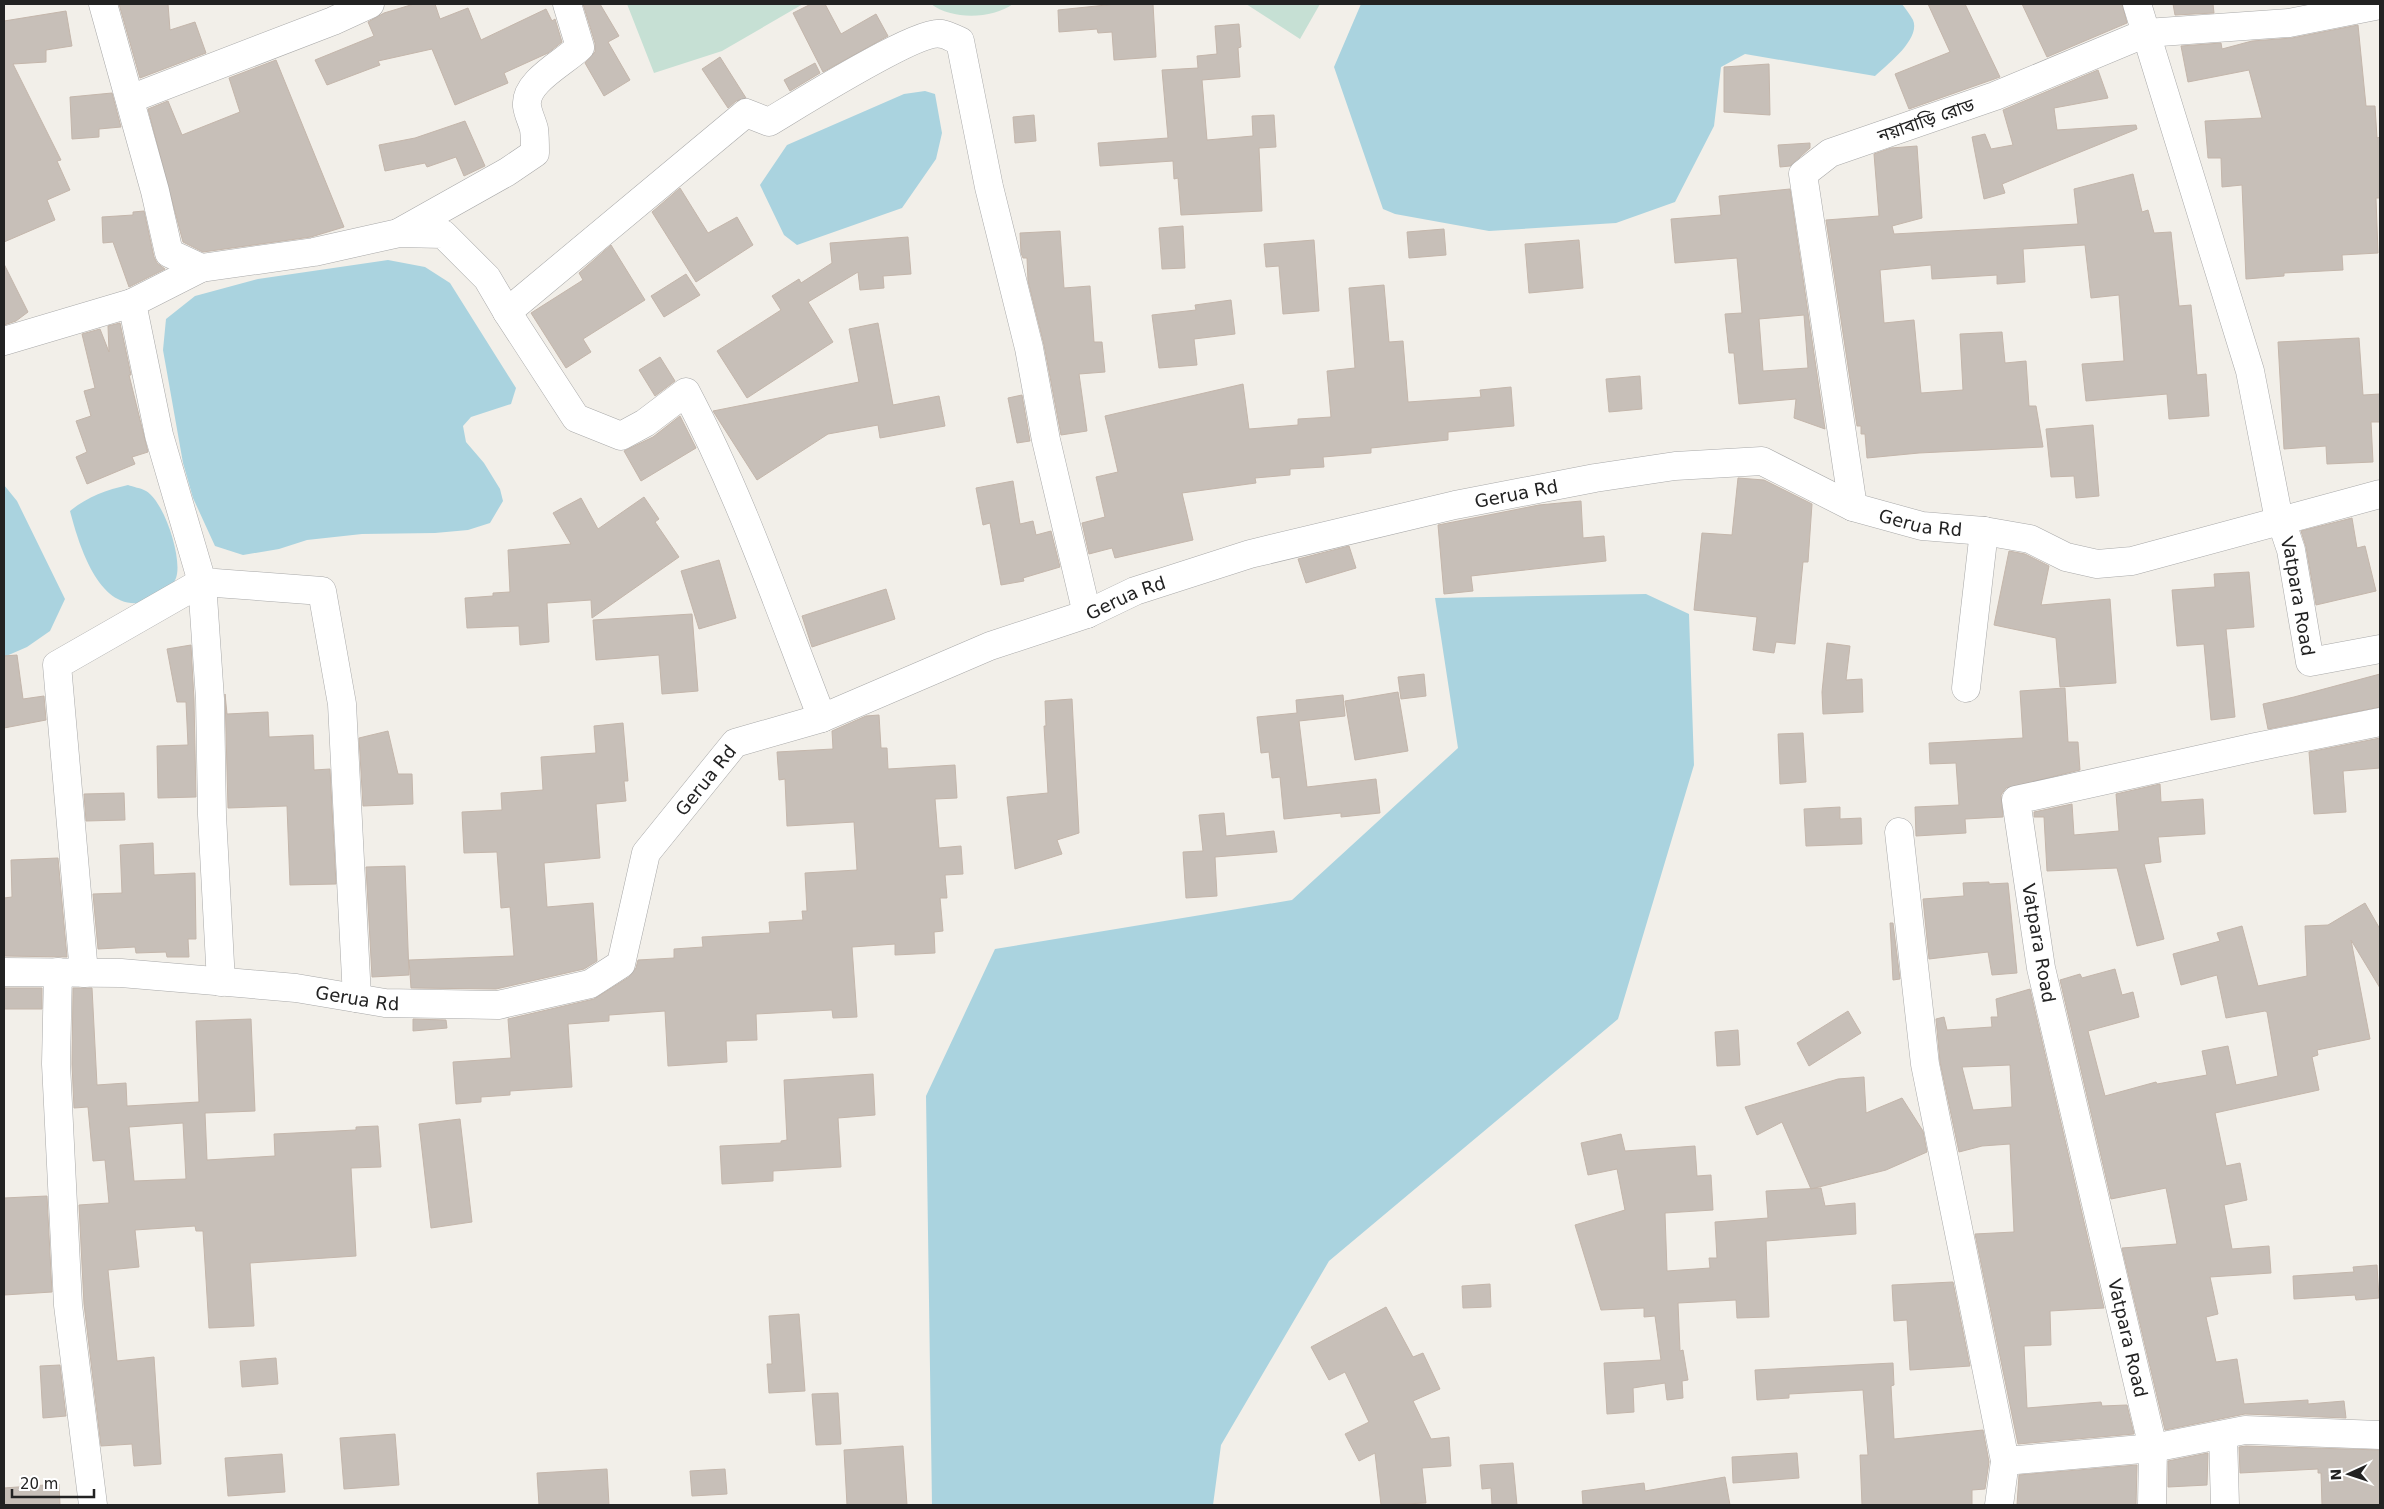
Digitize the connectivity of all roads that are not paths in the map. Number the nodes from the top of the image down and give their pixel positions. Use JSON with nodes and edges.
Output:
{"nodes":[{"id":1,"x":103,"y":4,"type":"edge"},
{"id":2,"x":370,"y":4,"type":"edge"},
{"id":3,"x":568,"y":4,"type":"edge"},
{"id":4,"x":2137,"y":4,"type":"edge"},
{"id":5,"x":2380,"y":5,"type":"edge"},
{"id":6,"x":2146,"y":33,"type":"junction"},
{"id":7,"x":130,"y":99,"type":"junction"},
{"id":8,"x":398,"y":233,"type":"junction"},
{"id":9,"x":201,"y":268,"type":"junction"},
{"id":10,"x":132,"y":303,"type":"junction"},
{"id":11,"x":506,"y":312,"type":"junction"},
{"id":12,"x":4,"y":341,"type":"edge"},
{"id":13,"x":2380,"y":494,"type":"edge"},
{"id":14,"x":1853,"y":507,"type":"junction"},
{"id":15,"x":2279,"y":520,"type":"junction"},
{"id":16,"x":1984,"y":531,"type":"junction"},
{"id":17,"x":202,"y":582,"type":"junction"},
{"id":18,"x":1087,"y":614,"type":"junction"},
{"id":19,"x":2380,"y":649,"type":"edge"},
{"id":20,"x":1966,"y":688,"type":"dead end"},
{"id":21,"x":822,"y":718,"type":"junction"},
{"id":22,"x":2380,"y":722,"type":"edge"},
{"id":23,"x":1900,"y":832,"type":"dead end"},
{"id":24,"x":4,"y":972,"type":"edge"},
{"id":25,"x":58,"y":972,"type":"junction"},
{"id":26,"x":84,"y":973,"type":"junction"},
{"id":27,"x":221,"y":982,"type":"junction"},
{"id":28,"x":357,"y":998,"type":"junction"},
{"id":29,"x":2222,"y":1435,"type":"junction"},
{"id":30,"x":2380,"y":1435,"type":"edge"},
{"id":31,"x":2153,"y":1448,"type":"junction"},
{"id":32,"x":2005,"y":1461,"type":"junction"},
{"id":33,"x":93,"y":1505,"type":"edge"},
{"id":34,"x":1999,"y":1505,"type":"edge"},
{"id":35,"x":2152,"y":1505,"type":"edge"},
{"id":36,"x":2225,"y":1505,"type":"edge"}],
"edges":[{"from":1,"to":7,"type":"street"},
{"from":2,"to":7,"type":"street"},
{"from":3,"to":8,"type":"street"},
{"from":4,"to":6,"type":"street"},
{"from":5,"to":6,"type":"street","name":"নয়াবাড়ি রোড"},
{"from":6,"to":14,"type":"street","name":"নয়াবাড়ি রোড"},
{"from":6,"to":15,"type":"street"},
{"from":7,"to":9,"type":"street"},
{"from":8,"to":9,"type":"street"},
{"from":8,"to":11,"type":"street"},
{"from":9,"to":10,"type":"street"},
{"from":10,"to":12,"type":"street"},
{"from":10,"to":17,"type":"street"},
{"from":11,"to":18,"type":"street"},
{"from":11,"to":21,"type":"street"},
{"from":13,"to":15,"type":"street","name":"Gerua Rd"},
{"from":14,"to":16,"type":"street","name":"Gerua Rd"},
{"from":14,"to":18,"type":"street","name":"Gerua Rd"},
{"from":15,"to":16,"type":"street","name":"Gerua Rd"},
{"from":15,"to":19,"type":"street","name":"Vatpara Road"},
{"from":16,"to":20,"type":"street"},
{"from":17,"to":26,"type":"street"},
{"from":17,"to":27,"type":"street"},
{"from":17,"to":28,"type":"street"},
{"from":18,"to":21,"type":"street","name":"Gerua Rd"},
{"from":21,"to":28,"type":"street","name":"Gerua Rd"},
{"from":22,"to":31,"type":"street","name":"Vatpara Road"},
{"from":23,"to":32,"type":"street"},
{"from":24,"to":25,"type":"street","name":"Gerua Rd"},
{"from":25,"to":26,"type":"street","name":"Gerua Rd"},
{"from":25,"to":33,"type":"street"},
{"from":26,"to":27,"type":"street","name":"Gerua Rd"},
{"from":27,"to":28,"type":"street","name":"Gerua Rd"},
{"from":29,"to":30,"type":"street"},
{"from":29,"to":31,"type":"street"},
{"from":29,"to":36,"type":"street"},
{"from":31,"to":32,"type":"street"},
{"from":31,"to":35,"type":"street"},
{"from":32,"to":34,"type":"street"}]}
